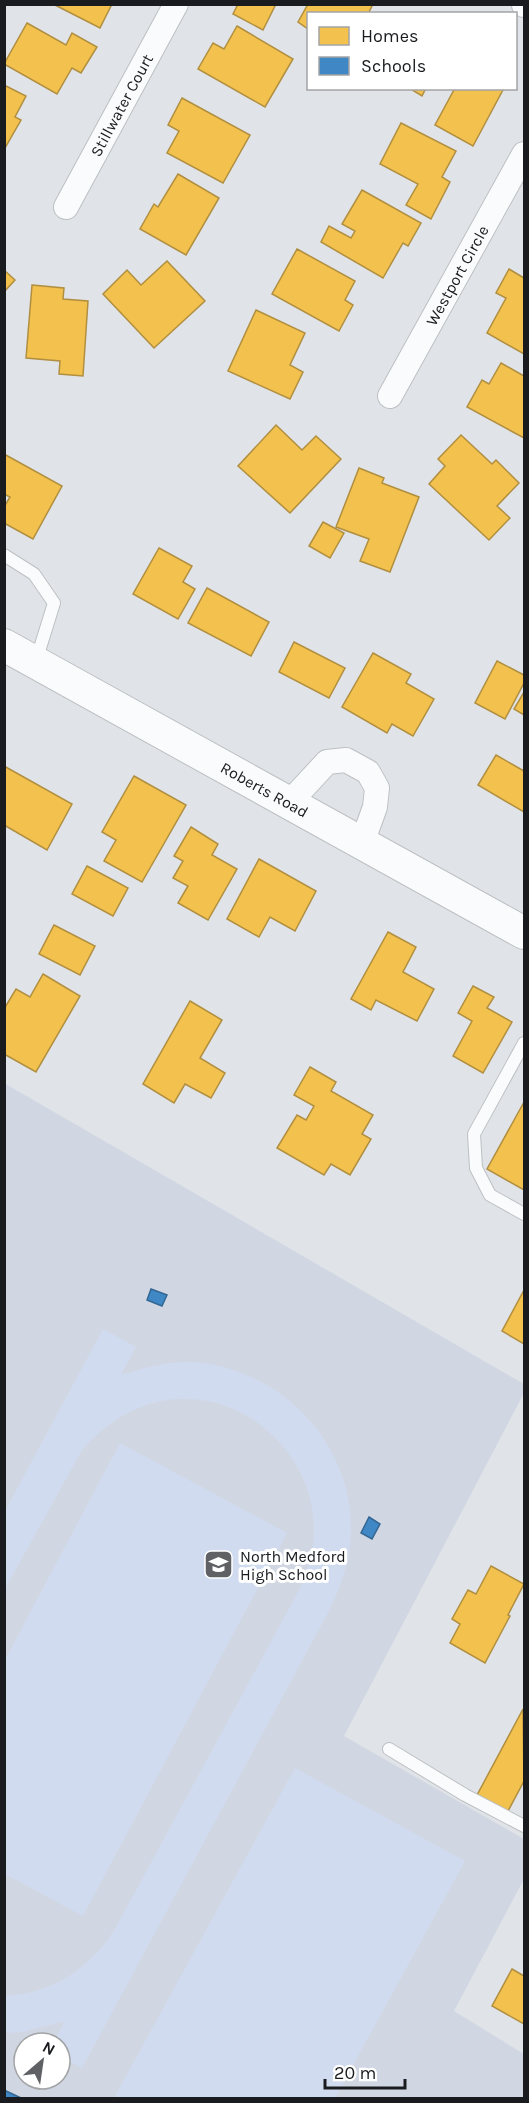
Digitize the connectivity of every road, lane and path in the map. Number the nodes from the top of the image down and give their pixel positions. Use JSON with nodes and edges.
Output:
{"nodes":[{"id":1,"x":176,"y":4,"type":"edge"},
{"id":2,"x":525,"y":154,"type":"edge"},
{"id":3,"x":66,"y":207,"type":"dead end"},
{"id":4,"x":390,"y":396,"type":"dead end"},
{"id":5,"x":4,"y":555,"type":"edge"},
{"id":6,"x":4,"y":645,"type":"edge"},
{"id":7,"x":36,"y":663,"type":"junction"},
{"id":8,"x":289,"y":803,"type":"junction"},
{"id":9,"x":362,"y":843,"type":"junction"},
{"id":10,"x":525,"y":933,"type":"edge"},
{"id":11,"x":525,"y":1043,"type":"edge"},
{"id":12,"x":525,"y":1214,"type":"edge"},
{"id":13,"x":389,"y":1749,"type":"dead end"},
{"id":14,"x":524,"y":1824,"type":"edge"}],
"edges":[{"from":1,"to":3,"type":"street","name":"Stillwater Court"},
{"from":2,"to":4,"type":"street","name":"Westport Circle"},
{"from":5,"to":7,"type":"lane"},
{"from":6,"to":7,"type":"street","name":"Roberts Road"},
{"from":7,"to":8,"type":"street","name":"Roberts Road"},
{"from":8,"to":9,"type":"street","name":"Roberts Road"},
{"from":8,"to":9,"type":"street"},
{"from":9,"to":10,"type":"street","name":"Roberts Road"},
{"from":11,"to":12,"type":"lane"},
{"from":13,"to":14,"type":"lane"}]}
